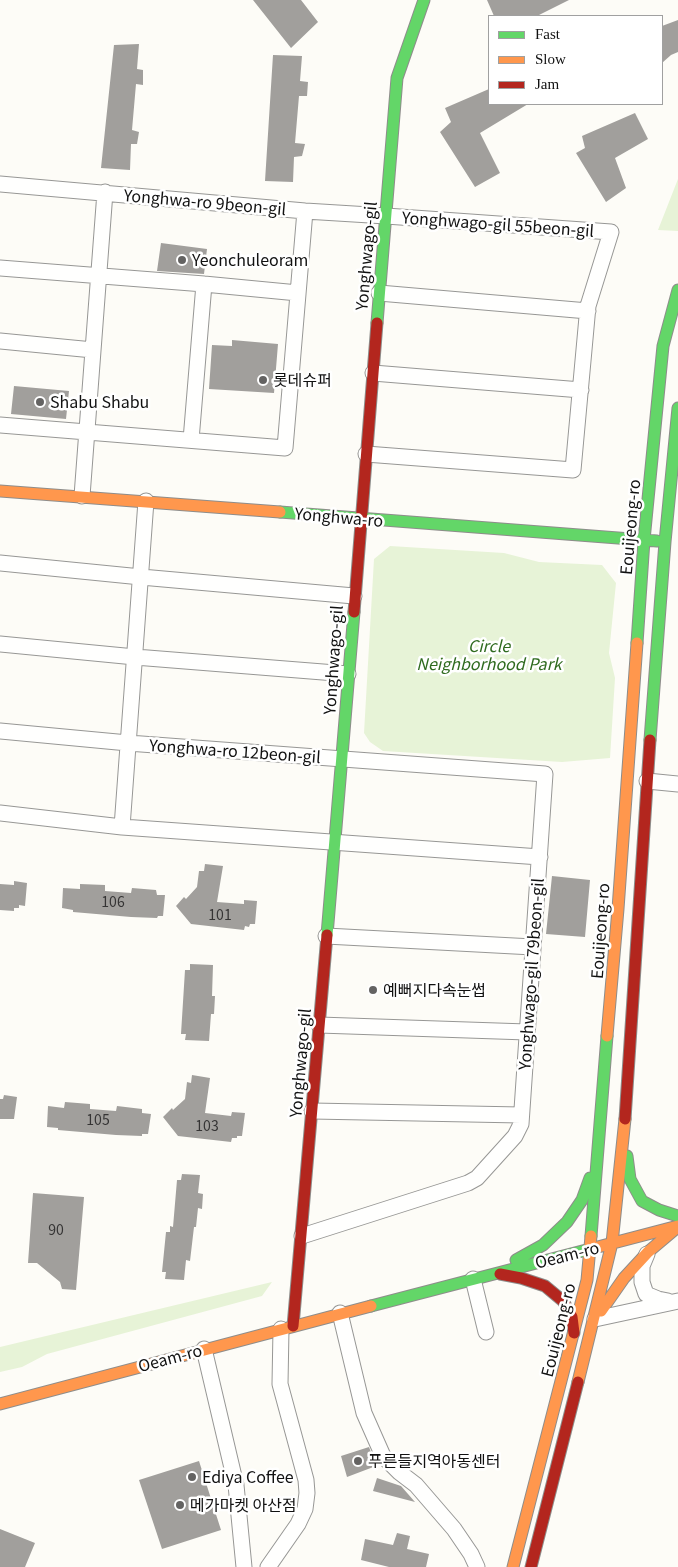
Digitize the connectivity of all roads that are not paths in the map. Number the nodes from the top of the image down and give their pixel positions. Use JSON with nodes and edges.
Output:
{"nodes":[{"id":1,"x":424,"y":0,"type":"edge"},
{"id":2,"x":0,"y":184,"type":"edge"},
{"id":3,"x":105,"y":192,"type":"junction"},
{"id":4,"x":305,"y":211,"type":"junction"},
{"id":5,"x":386,"y":216,"type":"junction"},
{"id":6,"x":0,"y":268,"type":"edge"},
{"id":7,"x":99,"y":276,"type":"junction"},
{"id":8,"x":204,"y":284,"type":"junction"},
{"id":9,"x":678,"y":290,"type":"edge"},
{"id":10,"x":380,"y":292,"type":"junction"},
{"id":11,"x":298,"y":293,"type":"junction"},
{"id":12,"x":588,"y":311,"type":"junction"},
{"id":13,"x":0,"y":341,"type":"edge"},
{"id":14,"x":94,"y":350,"type":"junction"},
{"id":15,"x":373,"y":373,"type":"junction"},
{"id":16,"x":581,"y":390,"type":"junction"},
{"id":17,"x":678,"y":408,"type":"edge"},
{"id":18,"x":0,"y":425,"type":"edge"},
{"id":19,"x":88,"y":432,"type":"junction"},
{"id":20,"x":191,"y":440,"type":"junction"},
{"id":21,"x":366,"y":454,"type":"junction"},
{"id":22,"x":0,"y":491,"type":"edge"},
{"id":23,"x":82,"y":496,"type":"junction"},
{"id":24,"x":146,"y":501,"type":"junction"},
{"id":25,"x":361,"y":519,"type":"junction"},
{"id":26,"x":644,"y":540,"type":"junction"},
{"id":27,"x":671,"y":543,"type":"edge"},
{"id":28,"x":0,"y":563,"type":"edge"},
{"id":29,"x":141,"y":577,"type":"junction"},
{"id":30,"x":354,"y":596,"type":"junction"},
{"id":31,"x":0,"y":644,"type":"edge"},
{"id":32,"x":135,"y":658,"type":"junction"},
{"id":33,"x":348,"y":674,"type":"junction"},
{"id":34,"x":0,"y":731,"type":"edge"},
{"id":35,"x":128,"y":743,"type":"junction"},
{"id":36,"x":342,"y":759,"type":"junction"},
{"id":37,"x":647,"y":782,"type":"junction"},
{"id":38,"x":678,"y":784,"type":"edge"},
{"id":39,"x":0,"y":812,"type":"edge"},
{"id":40,"x":122,"y":827,"type":"junction"},
{"id":41,"x":334,"y":843,"type":"junction"},
{"id":42,"x":540,"y":857,"type":"junction"},
{"id":43,"x":326,"y":936,"type":"junction"},
{"id":44,"x":533,"y":947,"type":"junction"},
{"id":45,"x":319,"y":1025,"type":"junction"},
{"id":46,"x":527,"y":1032,"type":"junction"},
{"id":47,"x":312,"y":1111,"type":"junction"},
{"id":48,"x":521,"y":1115,"type":"junction"},
{"id":49,"x":624,"y":1132,"type":"junction"},
{"id":50,"x":599,"y":1149,"type":"junction"},
{"id":51,"x":678,"y":1216,"type":"edge"},
{"id":52,"x":678,"y":1226,"type":"edge"},
{"id":53,"x":302,"y":1236,"type":"junction"},
{"id":54,"x":612,"y":1243,"type":"junction"},
{"id":55,"x":590,"y":1249,"type":"junction"},
{"id":56,"x":648,"y":1252,"type":"junction"},
{"id":57,"x":495,"y":1273,"type":"junction"},
{"id":58,"x":473,"y":1279,"type":"junction"},
{"id":59,"x":675,"y":1301,"type":"edge"},
{"id":60,"x":340,"y":1313,"type":"junction"},
{"id":61,"x":595,"y":1319,"type":"junction"},
{"id":62,"x":287,"y":1327,"type":"junction"},
{"id":63,"x":486,"y":1332,"type":"dead end"},
{"id":64,"x":574,"y":1334,"type":"junction"},
{"id":65,"x":204,"y":1349,"type":"junction"},
{"id":66,"x":0,"y":1404,"type":"edge"},
{"id":67,"x":244,"y":1567,"type":"edge"},
{"id":68,"x":268,"y":1567,"type":"edge"},
{"id":69,"x":477,"y":1567,"type":"edge"},
{"id":70,"x":513,"y":1567,"type":"edge"},
{"id":71,"x":531,"y":1567,"type":"edge"}],
"edges":[{"from":1,"to":5,"type":"main road","name":"Yonghwago-gil"},
{"from":2,"to":3,"type":"street","name":"Yonghwa-ro 9beon-gil"},
{"from":3,"to":4,"type":"street","name":"Yonghwa-ro 9beon-gil"},
{"from":3,"to":7,"type":"street","name":"Yonghwa-ro 9beon-gil"},
{"from":4,"to":5,"type":"street","name":"Yonghwa-ro 9beon-gil"},
{"from":4,"to":11,"type":"street","name":"Yonghwa-ro 9beon-gil"},
{"from":5,"to":10,"type":"main road","name":"Yonghwago-gil"},
{"from":5,"to":12,"type":"street","name":"Yonghwago-gil 55beon-gil"},
{"from":6,"to":7,"type":"street"},
{"from":7,"to":8,"type":"street"},
{"from":7,"to":14,"type":"street","name":"Yonghwa-ro 9beon-gil"},
{"from":8,"to":11,"type":"street"},
{"from":8,"to":20,"type":"street"},
{"from":9,"to":26,"type":"main road","name":"Eouijeong-ro"},
{"from":10,"to":12,"type":"street"},
{"from":10,"to":15,"type":"main road","name":"Yonghwago-gil"},
{"from":11,"to":20,"type":"street","name":"Yonghwa-ro 9beon-gil"},
{"from":12,"to":16,"type":"street","name":"Yonghwago-gil 55beon-gil"},
{"from":13,"to":14,"type":"street"},
{"from":14,"to":19,"type":"street","name":"Yonghwa-ro 9beon-gil"},
{"from":15,"to":16,"type":"street"},
{"from":15,"to":21,"type":"main road","name":"Yonghwago-gil"},
{"from":16,"to":21,"type":"street","name":"Yonghwago-gil 55beon-gil"},
{"from":17,"to":27,"type":"main road","name":"Eouijeong-ro"},
{"from":18,"to":19,"type":"street","name":"Yonghwa-ro 9beon-gil"},
{"from":19,"to":20,"type":"street","name":"Yonghwa-ro 9beon-gil"},
{"from":19,"to":23,"type":"street","name":"Yonghwa-ro 9beon-gil"},
{"from":21,"to":25,"type":"main road","name":"Yonghwago-gil"},
{"from":22,"to":23,"type":"main road","name":"Yonghwa-ro"},
{"from":23,"to":24,"type":"main road","name":"Yonghwa-ro"},
{"from":24,"to":25,"type":"main road","name":"Yonghwa-ro"},
{"from":24,"to":29,"type":"street","name":"Yonghwa-ro 12beon-gil"},
{"from":25,"to":26,"type":"main road","name":"Yonghwa-ro"},
{"from":25,"to":30,"type":"main road","name":"Yonghwago-gil"},
{"from":26,"to":27,"type":"main road","name":"Yonghwa-ro"},
{"from":26,"to":50,"type":"main road","name":"Eouijeong-ro"},
{"from":27,"to":37,"type":"main road","name":"Eouijeong-ro"},
{"from":28,"to":29,"type":"street"},
{"from":29,"to":30,"type":"street"},
{"from":29,"to":32,"type":"street","name":"Yonghwa-ro 12beon-gil"},
{"from":30,"to":33,"type":"main road","name":"Yonghwago-gil"},
{"from":31,"to":32,"type":"street"},
{"from":32,"to":33,"type":"street"},
{"from":32,"to":35,"type":"street","name":"Yonghwa-ro 12beon-gil"},
{"from":33,"to":36,"type":"main road","name":"Yonghwago-gil"},
{"from":34,"to":35,"type":"street","name":"Yonghwa-ro 12beon-gil"},
{"from":35,"to":36,"type":"street","name":"Yonghwa-ro 12beon-gil"},
{"from":35,"to":40,"type":"street","name":"Yonghwa-ro 12beon-gil"},
{"from":36,"to":41,"type":"main road","name":"Yonghwago-gil"},
{"from":36,"to":42,"type":"street","name":"Yonghwago-gil 79beon-gil"},
{"from":37,"to":38,"type":"street"},
{"from":37,"to":49,"type":"main road","name":"Eouijeong-ro"},
{"from":39,"to":40,"type":"street"},
{"from":40,"to":41,"type":"street"},
{"from":41,"to":42,"type":"street"},
{"from":41,"to":43,"type":"main road","name":"Yonghwago-gil"},
{"from":42,"to":44,"type":"street","name":"Yonghwago-gil 79beon-gil"},
{"from":43,"to":44,"type":"street"},
{"from":43,"to":45,"type":"main road","name":"Yonghwago-gil"},
{"from":44,"to":46,"type":"street","name":"Yonghwago-gil 79beon-gil"},
{"from":45,"to":46,"type":"street"},
{"from":45,"to":47,"type":"main road","name":"Yonghwago-gil"},
{"from":46,"to":48,"type":"street","name":"Yonghwago-gil 79beon-gil"},
{"from":47,"to":48,"type":"street"},
{"from":47,"to":53,"type":"main road","name":"Yonghwago-gil"},
{"from":48,"to":53,"type":"street","name":"Yonghwago-gil 79beon-gil"},
{"from":49,"to":51,"type":"main road"},
{"from":49,"to":54,"type":"main road","name":"Eouijeong-ro"},
{"from":50,"to":55,"type":"main road","name":"Eouijeong-ro"},
{"from":50,"to":57,"type":"main road"},
{"from":52,"to":54,"type":"main road","name":"Oeam-ro"},
{"from":52,"to":56,"type":"main road"},
{"from":53,"to":62,"type":"main road","name":"Yonghwago-gil"},
{"from":54,"to":55,"type":"main road","name":"Oeam-ro"},
{"from":54,"to":61,"type":"main road","name":"Eouijeong-ro"},
{"from":55,"to":57,"type":"main road","name":"Oeam-ro"},
{"from":55,"to":64,"type":"main road","name":"Eouijeong-ro"},
{"from":56,"to":59,"type":"street"},
{"from":56,"to":61,"type":"main road"},
{"from":57,"to":58,"type":"main road","name":"Oeam-ro"},
{"from":57,"to":64,"type":"main road"},
{"from":58,"to":60,"type":"main road","name":"Oeam-ro"},
{"from":58,"to":63,"type":"street"},
{"from":59,"to":61,"type":"street"},
{"from":60,"to":62,"type":"main road","name":"Oeam-ro"},
{"from":60,"to":69,"type":"street"},
{"from":61,"to":71,"type":"main road","name":"Eouijeong-ro"},
{"from":62,"to":65,"type":"main road","name":"Oeam-ro"},
{"from":62,"to":68,"type":"street"},
{"from":64,"to":70,"type":"main road","name":"Eouijeong-ro"},
{"from":65,"to":66,"type":"main road","name":"Oeam-ro"},
{"from":65,"to":67,"type":"street"}]}
